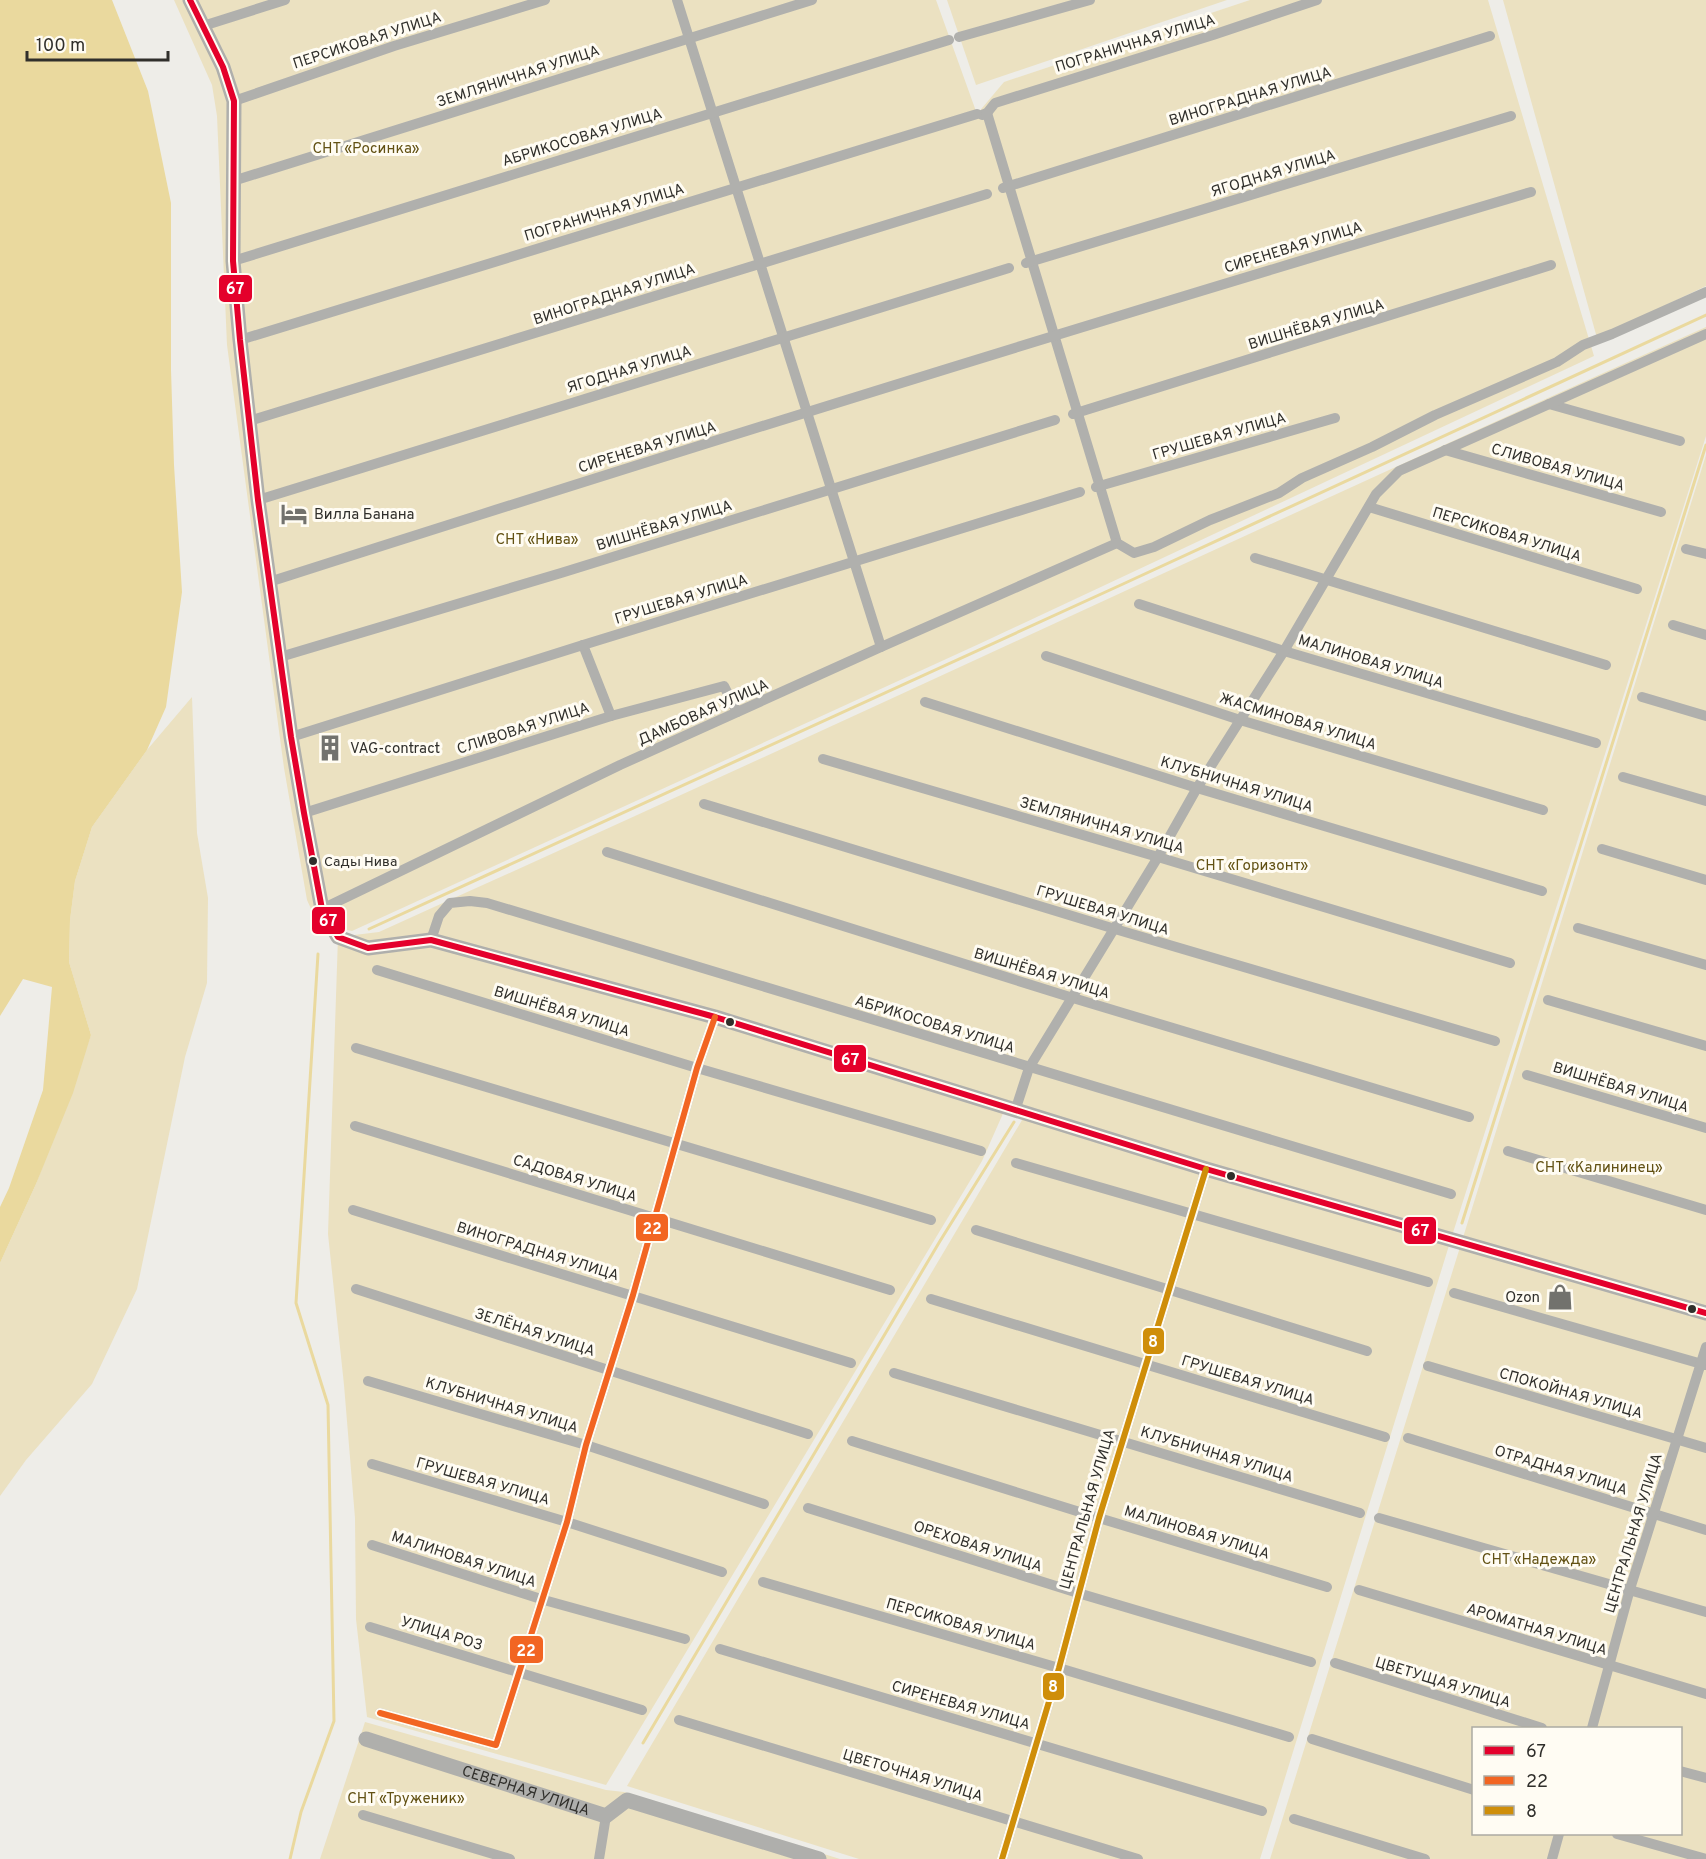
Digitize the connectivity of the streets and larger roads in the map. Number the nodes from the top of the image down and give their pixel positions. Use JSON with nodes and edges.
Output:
{"nodes":[{"id":1,"x":190,"y":0,"type":"edge"},
{"id":2,"x":285,"y":0,"type":"edge"},
{"id":3,"x":545,"y":0,"type":"edge"},
{"id":4,"x":677,"y":0,"type":"edge"},
{"id":5,"x":812,"y":0,"type":"edge"},
{"id":6,"x":1090,"y":0,"type":"edge"},
{"id":7,"x":1317,"y":0,"type":"edge"},
{"id":8,"x":203,"y":26,"type":"junction"},
{"id":9,"x":1490,"y":36,"type":"dead end"},
{"id":10,"x":689,"y":38,"type":"junction"},
{"id":11,"x":234,"y":101,"type":"junction"},
{"id":12,"x":713,"y":112,"type":"junction"},
{"id":13,"x":982,"y":114,"type":"junction"},
{"id":14,"x":1510,"y":116,"type":"dead end"},
{"id":15,"x":233,"y":181,"type":"junction"},
{"id":16,"x":1010,"y":186,"type":"junction"},
{"id":17,"x":736,"y":187,"type":"junction"},
{"id":18,"x":1532,"y":192,"type":"dead end"},
{"id":19,"x":987,"y":194,"type":"dead end"},
{"id":20,"x":233,"y":261,"type":"junction"},
{"id":21,"x":1028,"y":262,"type":"junction"},
{"id":22,"x":760,"y":263,"type":"junction"},
{"id":23,"x":1551,"y":265,"type":"dead end"},
{"id":24,"x":1009,"y":268,"type":"dead end"},
{"id":25,"x":1706,"y":292,"type":"edge"},
{"id":26,"x":1706,"y":334,"type":"edge"},
{"id":27,"x":1059,"y":335,"type":"junction"},
{"id":28,"x":783,"y":337,"type":"junction"},
{"id":29,"x":240,"y":340,"type":"junction"},
{"id":30,"x":1549,"y":404,"type":"junction"},
{"id":31,"x":807,"y":413,"type":"junction"},
{"id":32,"x":1075,"y":414,"type":"junction"},
{"id":33,"x":1335,"y":418,"type":"dead end"},
{"id":34,"x":1055,"y":420,"type":"dead end"},
{"id":35,"x":249,"y":422,"type":"junction"},
{"id":36,"x":1680,"y":441,"type":"dead end"},
{"id":37,"x":1446,"y":450,"type":"junction"},
{"id":38,"x":1097,"y":487,"type":"junction"},
{"id":39,"x":832,"y":488,"type":"junction"},
{"id":40,"x":1080,"y":492,"type":"dead end"},
{"id":41,"x":258,"y":500,"type":"junction"},
{"id":42,"x":1369,"y":507,"type":"junction"},
{"id":43,"x":1661,"y":512,"type":"dead end"},
{"id":44,"x":1117,"y":543,"type":"junction"},
{"id":45,"x":1686,"y":549,"type":"dead end"},
{"id":46,"x":1706,"y":554,"type":"edge"},
{"id":47,"x":1255,"y":558,"type":"dead end"},
{"id":48,"x":854,"y":561,"type":"junction"},
{"id":49,"x":1326,"y":579,"type":"junction"},
{"id":50,"x":269,"y":582,"type":"junction"},
{"id":51,"x":1637,"y":589,"type":"dead end"},
{"id":52,"x":1139,"y":604,"type":"dead end"},
{"id":53,"x":1672,"y":625,"type":"dead end"},
{"id":54,"x":1706,"y":635,"type":"edge"},
{"id":55,"x":583,"y":645,"type":"junction"},
{"id":56,"x":881,"y":647,"type":"junction"},
{"id":57,"x":1284,"y":651,"type":"junction"},
{"id":58,"x":1046,"y":656,"type":"dead end"},
{"id":59,"x":280,"y":657,"type":"junction"},
{"id":60,"x":1605,"y":665,"type":"dead end"},
{"id":61,"x":1642,"y":697,"type":"dead end"},
{"id":62,"x":925,"y":702,"type":"dead end"},
{"id":63,"x":737,"y":712,"type":"junction"},
{"id":64,"x":611,"y":716,"type":"junction"},
{"id":65,"x":1706,"y":716,"type":"edge"},
{"id":66,"x":1240,"y":720,"type":"junction"},
{"id":67,"x":291,"y":737,"type":"junction"},
{"id":68,"x":1596,"y":743,"type":"dead end"},
{"id":69,"x":824,"y":759,"type":"dead end"},
{"id":70,"x":1623,"y":777,"type":"dead end"},
{"id":71,"x":1197,"y":789,"type":"junction"},
{"id":72,"x":1706,"y":801,"type":"edge"},
{"id":73,"x":704,"y":804,"type":"dead end"},
{"id":74,"x":1543,"y":810,"type":"dead end"},
{"id":75,"x":304,"y":813,"type":"junction"},
{"id":76,"x":1602,"y":849,"type":"dead end"},
{"id":77,"x":607,"y":852,"type":"dead end"},
{"id":78,"x":1158,"y":857,"type":"junction"},
{"id":79,"x":1706,"y":880,"type":"edge"},
{"id":80,"x":1542,"y":891,"type":"dead end"},
{"id":81,"x":322,"y":909,"type":"junction"},
{"id":82,"x":1578,"y":928,"type":"dead end"},
{"id":83,"x":1114,"y":929,"type":"junction"},
{"id":84,"x":431,"y":940,"type":"junction"},
{"id":85,"x":1510,"y":963,"type":"dead end"},
{"id":86,"x":1706,"y":964,"type":"edge"},
{"id":87,"x":377,"y":969,"type":"dead end"},
{"id":88,"x":1073,"y":998,"type":"junction"},
{"id":89,"x":1548,"y":1000,"type":"dead end"},
{"id":90,"x":715,"y":1017,"type":"junction"},
{"id":91,"x":1495,"y":1041,"type":"dead end"},
{"id":92,"x":1706,"y":1046,"type":"edge"},
{"id":93,"x":356,"y":1048,"type":"dead end"},
{"id":94,"x":697,"y":1068,"type":"junction"},
{"id":95,"x":1029,"y":1068,"type":"junction"},
{"id":96,"x":1527,"y":1075,"type":"dead end"},
{"id":97,"x":1015,"y":1111,"type":"junction"},
{"id":98,"x":1469,"y":1117,"type":"dead end"},
{"id":99,"x":355,"y":1126,"type":"dead end"},
{"id":100,"x":1706,"y":1128,"type":"edge"},
{"id":101,"x":677,"y":1143,"type":"junction"},
{"id":102,"x":981,"y":1151,"type":"dead end"},
{"id":103,"x":1508,"y":1151,"type":"dead end"},
{"id":104,"x":1016,"y":1163,"type":"dead end"},
{"id":105,"x":1206,"y":1169,"type":"junction"},
{"id":106,"x":1451,"y":1194,"type":"dead end"},
{"id":107,"x":353,"y":1210,"type":"dead end"},
{"id":108,"x":1706,"y":1210,"type":"edge"},
{"id":109,"x":1192,"y":1214,"type":"junction"},
{"id":110,"x":654,"y":1217,"type":"junction"},
{"id":111,"x":931,"y":1220,"type":"dead end"},
{"id":112,"x":976,"y":1230,"type":"dead end"},
{"id":113,"x":1428,"y":1282,"type":"dead end"},
{"id":114,"x":356,"y":1289,"type":"dead end"},
{"id":115,"x":890,"y":1290,"type":"dead end"},
{"id":116,"x":1170,"y":1290,"type":"junction"},
{"id":117,"x":1454,"y":1293,"type":"dead end"},
{"id":118,"x":633,"y":1295,"type":"junction"},
{"id":119,"x":931,"y":1299,"type":"dead end"},
{"id":120,"x":1706,"y":1313,"type":"edge"},
{"id":121,"x":1706,"y":1347,"type":"edge"},
{"id":122,"x":1367,"y":1351,"type":"dead end"},
{"id":123,"x":851,"y":1362,"type":"dead end"},
{"id":124,"x":1146,"y":1364,"type":"junction"},
{"id":125,"x":1703,"y":1364,"type":"edge"},
{"id":126,"x":1428,"y":1366,"type":"dead end"},
{"id":127,"x":609,"y":1372,"type":"junction"},
{"id":128,"x":894,"y":1373,"type":"dead end"},
{"id":129,"x":369,"y":1381,"type":"dead end"},
{"id":130,"x":808,"y":1434,"type":"dead end"},
{"id":131,"x":1385,"y":1437,"type":"dead end"},
{"id":132,"x":1408,"y":1438,"type":"dead end"},
{"id":133,"x":1677,"y":1439,"type":"junction"},
{"id":134,"x":852,"y":1440,"type":"dead end"},
{"id":135,"x":1122,"y":1442,"type":"junction"},
{"id":136,"x":586,"y":1445,"type":"junction"},
{"id":137,"x":1706,"y":1448,"type":"edge"},
{"id":138,"x":372,"y":1464,"type":"dead end"},
{"id":139,"x":764,"y":1504,"type":"dead end"},
{"id":140,"x":808,"y":1508,"type":"dead end"},
{"id":141,"x":1360,"y":1513,"type":"dead end"},
{"id":142,"x":1655,"y":1514,"type":"junction"},
{"id":143,"x":1099,"y":1518,"type":"junction"},
{"id":144,"x":1380,"y":1518,"type":"dead end"},
{"id":145,"x":567,"y":1522,"type":"junction"},
{"id":146,"x":1706,"y":1530,"type":"edge"},
{"id":147,"x":372,"y":1545,"type":"dead end"},
{"id":148,"x":722,"y":1572,"type":"dead end"},
{"id":149,"x":763,"y":1582,"type":"dead end"},
{"id":150,"x":1327,"y":1587,"type":"dead end"},
{"id":151,"x":1630,"y":1589,"type":"junction"},
{"id":152,"x":1359,"y":1590,"type":"dead end"},
{"id":153,"x":1078,"y":1593,"type":"junction"},
{"id":154,"x":544,"y":1599,"type":"junction"},
{"id":155,"x":1706,"y":1612,"type":"edge"},
{"id":156,"x":370,"y":1627,"type":"dead end"},
{"id":157,"x":685,"y":1639,"type":"dead end"},
{"id":158,"x":720,"y":1649,"type":"dead end"},
{"id":159,"x":1311,"y":1662,"type":"dead end"},
{"id":160,"x":1335,"y":1663,"type":"dead end"},
{"id":161,"x":1608,"y":1666,"type":"junction"},
{"id":162,"x":1059,"y":1668,"type":"junction"},
{"id":163,"x":520,"y":1674,"type":"junction"},
{"id":164,"x":1706,"y":1694,"type":"edge"},
{"id":165,"x":642,"y":1710,"type":"dead end"},
{"id":166,"x":380,"y":1713,"type":"dead end"},
{"id":167,"x":679,"y":1720,"type":"dead end"},
{"id":168,"x":1539,"y":1727,"type":"edge"},
{"id":169,"x":1592,"y":1727,"type":"edge"},
{"id":170,"x":1289,"y":1737,"type":"dead end"},
{"id":171,"x":366,"y":1739,"type":"dead end"},
{"id":172,"x":1312,"y":1739,"type":"dead end"},
{"id":173,"x":1037,"y":1743,"type":"junction"},
{"id":174,"x":1682,"y":1772,"type":"edge"},
{"id":175,"x":1706,"y":1778,"type":"edge"},
{"id":176,"x":1472,"y":1790,"type":"edge"},
{"id":177,"x":1262,"y":1811,"type":"dead end"},
{"id":178,"x":363,"y":1815,"type":"dead end"},
{"id":179,"x":606,"y":1816,"type":"junction"},
{"id":180,"x":1294,"y":1819,"type":"dead end"},
{"id":181,"x":1014,"y":1821,"type":"junction"},
{"id":182,"x":1559,"y":1835,"type":"edge"},
{"id":183,"x":1624,"y":1835,"type":"edge"},
{"id":184,"x":510,"y":1859,"type":"edge"},
{"id":185,"x":598,"y":1859,"type":"edge"},
{"id":186,"x":819,"y":1859,"type":"edge"},
{"id":187,"x":1002,"y":1859,"type":"edge"},
{"id":188,"x":1138,"y":1859,"type":"edge"},
{"id":189,"x":1425,"y":1859,"type":"edge"},
{"id":190,"x":1552,"y":1859,"type":"edge"},
{"id":191,"x":1706,"y":1859,"type":"edge"}],
"edges":[{"from":1,"to":8,"type":"street"},
{"from":2,"to":8,"type":"street"},
{"from":3,"to":11,"type":"street","name":"ПЕРСИКОВАЯ УЛИЦА"},
{"from":4,"to":10,"type":"street"},
{"from":5,"to":10,"type":"street","name":"ЗЕМЛЯНИЧНАЯ УЛИЦА"},
{"from":6,"to":12,"type":"street","name":"АБРИКОСОВАЯ УЛИЦА"},
{"from":7,"to":13,"type":"street","name":"ПОГРАНИЧНАЯ УЛИЦА"},
{"from":8,"to":11,"type":"street"},
{"from":9,"to":16,"type":"street","name":"ВИНОГРАДНАЯ УЛИЦА"},
{"from":10,"to":12,"type":"street"},
{"from":10,"to":15,"type":"street","name":"ЗЕМЛЯНИЧНАЯ УЛИЦА"},
{"from":11,"to":15,"type":"street"},
{"from":12,"to":17,"type":"street"},
{"from":12,"to":20,"type":"street","name":"АБРИКОСОВАЯ УЛИЦА"},
{"from":13,"to":16,"type":"street"},
{"from":13,"to":17,"type":"street","name":"ПОГРАНИЧНАЯ УЛИЦА"},
{"from":14,"to":21,"type":"street","name":"ЯГОДНАЯ УЛИЦА"},
{"from":15,"to":20,"type":"street"},
{"from":16,"to":21,"type":"street"},
{"from":17,"to":22,"type":"street"},
{"from":17,"to":29,"type":"street","name":"ПОГРАНИЧНАЯ УЛИЦА"},
{"from":18,"to":27,"type":"street","name":"СИРЕНЕВАЯ УЛИЦА"},
{"from":19,"to":22,"type":"street","name":"ВИНОГРАДНАЯ УЛИЦА"},
{"from":20,"to":29,"type":"street"},
{"from":21,"to":27,"type":"street"},
{"from":22,"to":28,"type":"street"},
{"from":22,"to":35,"type":"street","name":"ВИНОГРАДНАЯ УЛИЦА"},
{"from":23,"to":32,"type":"street","name":"ВИШНЁВАЯ УЛИЦА"},
{"from":24,"to":28,"type":"street","name":"ЯГОДНАЯ УЛИЦА"},
{"from":25,"to":44,"type":"street"},
{"from":26,"to":30,"type":"street"},
{"from":27,"to":31,"type":"street","name":"СИРЕНЕВАЯ УЛИЦА"},
{"from":27,"to":32,"type":"street"},
{"from":28,"to":31,"type":"street"},
{"from":28,"to":41,"type":"street","name":"ЯГОДНАЯ УЛИЦА"},
{"from":29,"to":35,"type":"street"},
{"from":30,"to":36,"type":"street"},
{"from":30,"to":37,"type":"street"},
{"from":31,"to":39,"type":"street"},
{"from":31,"to":50,"type":"street","name":"СИРЕНЕВАЯ УЛИЦА"},
{"from":32,"to":38,"type":"street"},
{"from":33,"to":38,"type":"street","name":"ГРУШЕВАЯ УЛИЦА"},
{"from":34,"to":39,"type":"street","name":"ВИШНЁВАЯ УЛИЦА"},
{"from":35,"to":41,"type":"street"},
{"from":37,"to":42,"type":"street"},
{"from":37,"to":43,"type":"street","name":"СЛИВОВАЯ УЛИЦА"},
{"from":38,"to":44,"type":"street"},
{"from":39,"to":48,"type":"street"},
{"from":39,"to":59,"type":"street","name":"ВИШНЁВАЯ УЛИЦА"},
{"from":40,"to":48,"type":"street","name":"ГРУШЕВАЯ УЛИЦА"},
{"from":41,"to":50,"type":"street"},
{"from":42,"to":49,"type":"street"},
{"from":42,"to":51,"type":"street","name":"ПЕРСИКОВАЯ УЛИЦА"},
{"from":44,"to":56,"type":"street","name":"ДАМБОВАЯ УЛИЦА"},
{"from":45,"to":46,"type":"street"},
{"from":47,"to":49,"type":"street"},
{"from":48,"to":55,"type":"street","name":"ГРУШЕВАЯ УЛИЦА"},
{"from":48,"to":56,"type":"street"},
{"from":49,"to":57,"type":"street"},
{"from":49,"to":60,"type":"street"},
{"from":50,"to":59,"type":"street"},
{"from":52,"to":57,"type":"street","name":"МАЛИНОВАЯ УЛИЦА"},
{"from":53,"to":54,"type":"street"},
{"from":55,"to":64,"type":"street"},
{"from":55,"to":67,"type":"street","name":"ГРУШЕВАЯ УЛИЦА"},
{"from":56,"to":63,"type":"street","name":"ДАМБОВАЯ УЛИЦА"},
{"from":57,"to":66,"type":"street"},
{"from":57,"to":68,"type":"street","name":"МАЛИНОВАЯ УЛИЦА"},
{"from":58,"to":66,"type":"street","name":"ЖАСМИНОВАЯ УЛИЦА"},
{"from":59,"to":67,"type":"street"},
{"from":61,"to":65,"type":"street"},
{"from":62,"to":71,"type":"street","name":"КЛУБНИЧНАЯ УЛИЦА"},
{"from":63,"to":64,"type":"street","name":"СЛИВОВАЯ УЛИЦА"},
{"from":63,"to":81,"type":"street","name":"ДАМБОВАЯ УЛИЦА"},
{"from":64,"to":75,"type":"street","name":"СЛИВОВАЯ УЛИЦА"},
{"from":66,"to":71,"type":"street"},
{"from":66,"to":74,"type":"street","name":"ЖАСМИНОВАЯ УЛИЦА"},
{"from":67,"to":75,"type":"street"},
{"from":69,"to":78,"type":"street","name":"ЗЕМЛЯНИЧНАЯ УЛИЦА"},
{"from":70,"to":72,"type":"street"},
{"from":71,"to":78,"type":"street"},
{"from":71,"to":80,"type":"street","name":"КЛУБНИЧНАЯ УЛИЦА"},
{"from":73,"to":83,"type":"street","name":"ГРУШЕВАЯ УЛИЦА"},
{"from":75,"to":81,"type":"street"},
{"from":76,"to":79,"type":"street"},
{"from":77,"to":88,"type":"street","name":"ВИШНЁВАЯ УЛИЦА"},
{"from":78,"to":83,"type":"street"},
{"from":78,"to":85,"type":"street","name":"ЗЕМЛЯНИЧНАЯ УЛИЦА"},
{"from":81,"to":84,"type":"street"},
{"from":82,"to":86,"type":"street"},
{"from":83,"to":88,"type":"street"},
{"from":83,"to":91,"type":"street","name":"ГРУШЕВАЯ УЛИЦА"},
{"from":84,"to":90,"type":"street"},
{"from":84,"to":95,"type":"street","name":"АБРИКОСОВАЯ УЛИЦА"},
{"from":87,"to":94,"type":"street","name":"ВИШНЁВАЯ УЛИЦА"},
{"from":88,"to":95,"type":"street"},
{"from":88,"to":98,"type":"street","name":"ВИШНЁВАЯ УЛИЦА"},
{"from":89,"to":92,"type":"street"},
{"from":90,"to":94,"type":"street"},
{"from":90,"to":97,"type":"street"},
{"from":93,"to":101,"type":"street"},
{"from":94,"to":101,"type":"street"},
{"from":94,"to":102,"type":"street","name":"ВИШНЁВАЯ УЛИЦА"},
{"from":95,"to":97,"type":"street"},
{"from":95,"to":106,"type":"street","name":"АБРИКОСОВАЯ УЛИЦА"},
{"from":96,"to":100,"type":"street","name":"ВИШНЁВАЯ УЛИЦА"},
{"from":97,"to":105,"type":"street"},
{"from":99,"to":110,"type":"street","name":"САДОВАЯ УЛИЦА"},
{"from":101,"to":110,"type":"street"},
{"from":101,"to":111,"type":"street"},
{"from":103,"to":108,"type":"street"},
{"from":104,"to":109,"type":"street"},
{"from":105,"to":109,"type":"street","name":"ЦЕНТРАЛЬНАЯ УЛИЦА"},
{"from":105,"to":120,"type":"street"},
{"from":107,"to":118,"type":"street","name":"ВИНОГРАДНАЯ УЛИЦА"},
{"from":109,"to":113,"type":"street"},
{"from":109,"to":116,"type":"street","name":"ЦЕНТРАЛЬНАЯ УЛИЦА"},
{"from":110,"to":115,"type":"street","name":"САДОВАЯ УЛИЦА"},
{"from":110,"to":118,"type":"street"},
{"from":112,"to":116,"type":"street"},
{"from":114,"to":127,"type":"street","name":"ЗЕЛЁНАЯ УЛИЦА"},
{"from":116,"to":122,"type":"street"},
{"from":116,"to":124,"type":"street","name":"ЦЕНТРАЛЬНАЯ УЛИЦА"},
{"from":117,"to":125,"type":"street"},
{"from":118,"to":123,"type":"street","name":"ВИНОГРАДНАЯ УЛИЦА"},
{"from":118,"to":127,"type":"street"},
{"from":119,"to":124,"type":"street","name":"ГРУШЕВАЯ УЛИЦА"},
{"from":121,"to":125,"type":"street","name":"ЦЕНТРАЛЬНАЯ УЛИЦА"},
{"from":124,"to":131,"type":"street","name":"ГРУШЕВАЯ УЛИЦА"},
{"from":124,"to":135,"type":"street","name":"ЦЕНТРАЛЬНАЯ УЛИЦА"},
{"from":125,"to":133,"type":"street","name":"ЦЕНТРАЛЬНАЯ УЛИЦА"},
{"from":126,"to":133,"type":"street","name":"СПОКОЙНАЯ УЛИЦА"},
{"from":127,"to":130,"type":"street","name":"ЗЕЛЁНАЯ УЛИЦА"},
{"from":127,"to":136,"type":"street"},
{"from":128,"to":135,"type":"street","name":"КЛУБНИЧНАЯ УЛИЦА"},
{"from":129,"to":136,"type":"street","name":"КЛУБНИЧНАЯ УЛИЦА"},
{"from":132,"to":142,"type":"street","name":"ОТРАДНАЯ УЛИЦА"},
{"from":133,"to":137,"type":"street","name":"СПОКОЙНАЯ УЛИЦА"},
{"from":133,"to":142,"type":"street","name":"ЦЕНТРАЛЬНАЯ УЛИЦА"},
{"from":134,"to":143,"type":"street","name":"МАЛИНОВАЯ УЛИЦА"},
{"from":135,"to":141,"type":"street","name":"КЛУБНИЧНАЯ УЛИЦА"},
{"from":135,"to":143,"type":"street","name":"ЦЕНТРАЛЬНАЯ УЛИЦА"},
{"from":136,"to":139,"type":"street","name":"КЛУБНИЧНАЯ УЛИЦА"},
{"from":136,"to":145,"type":"street"},
{"from":138,"to":145,"type":"street","name":"ГРУШЕВАЯ УЛИЦА"},
{"from":140,"to":153,"type":"street","name":"ОРЕХОВАЯ УЛИЦА"},
{"from":142,"to":146,"type":"street","name":"ОТРАДНАЯ УЛИЦА"},
{"from":142,"to":151,"type":"street","name":"ЦЕНТРАЛЬНАЯ УЛИЦА"},
{"from":143,"to":150,"type":"street","name":"МАЛИНОВАЯ УЛИЦА"},
{"from":143,"to":153,"type":"street","name":"ЦЕНТРАЛЬНАЯ УЛИЦА"},
{"from":144,"to":151,"type":"street"},
{"from":145,"to":148,"type":"street","name":"ГРУШЕВАЯ УЛИЦА"},
{"from":145,"to":154,"type":"street"},
{"from":147,"to":154,"type":"street","name":"МАЛИНОВАЯ УЛИЦА"},
{"from":149,"to":162,"type":"street","name":"ПЕРСИКОВАЯ УЛИЦА"},
{"from":151,"to":155,"type":"street"},
{"from":151,"to":161,"type":"street","name":"ЦЕНТРАЛЬНАЯ УЛИЦА"},
{"from":152,"to":161,"type":"street","name":"АРОМАТНАЯ УЛИЦА"},
{"from":153,"to":159,"type":"street","name":"ОРЕХОВАЯ УЛИЦА"},
{"from":153,"to":162,"type":"street","name":"ЦЕНТРАЛЬНАЯ УЛИЦА"},
{"from":154,"to":157,"type":"street","name":"МАЛИНОВАЯ УЛИЦА"},
{"from":154,"to":163,"type":"street"},
{"from":156,"to":163,"type":"street","name":"УЛИЦА РОЗ"},
{"from":158,"to":173,"type":"street","name":"СИРЕНЕВАЯ УЛИЦА"},
{"from":160,"to":168,"type":"street","name":"ЦВЕТУЩАЯ УЛИЦА"},
{"from":161,"to":164,"type":"street","name":"АРОМАТНАЯ УЛИЦА"},
{"from":161,"to":169,"type":"street","name":"ЦЕНТРАЛЬНАЯ УЛИЦА"},
{"from":162,"to":170,"type":"street","name":"ПЕРСИКОВАЯ УЛИЦА"},
{"from":162,"to":173,"type":"street","name":"ЦЕНТРАЛЬНАЯ УЛИЦА"},
{"from":163,"to":165,"type":"street","name":"УЛИЦА РОЗ"},
{"from":163,"to":166,"type":"street"},
{"from":167,"to":181,"type":"street","name":"ЦВЕТОЧНАЯ УЛИЦА"},
{"from":171,"to":179,"type":"street","name":"СЕВЕРНАЯ УЛИЦА"},
{"from":172,"to":176,"type":"street"},
{"from":173,"to":177,"type":"street","name":"СИРЕНЕВАЯ УЛИЦА"},
{"from":173,"to":181,"type":"street","name":"ЦЕНТРАЛЬНАЯ УЛИЦА"},
{"from":174,"to":175,"type":"street"},
{"from":178,"to":184,"type":"street"},
{"from":179,"to":185,"type":"street"},
{"from":179,"to":186,"type":"street","name":"СЕВЕРНАЯ УЛИЦА"},
{"from":180,"to":189,"type":"street"},
{"from":181,"to":187,"type":"street","name":"ЦЕНТРАЛЬНАЯ УЛИЦА"},
{"from":181,"to":188,"type":"street","name":"ЦВЕТОЧНАЯ УЛИЦА"},
{"from":182,"to":190,"type":"street"},
{"from":183,"to":191,"type":"street"}]}
